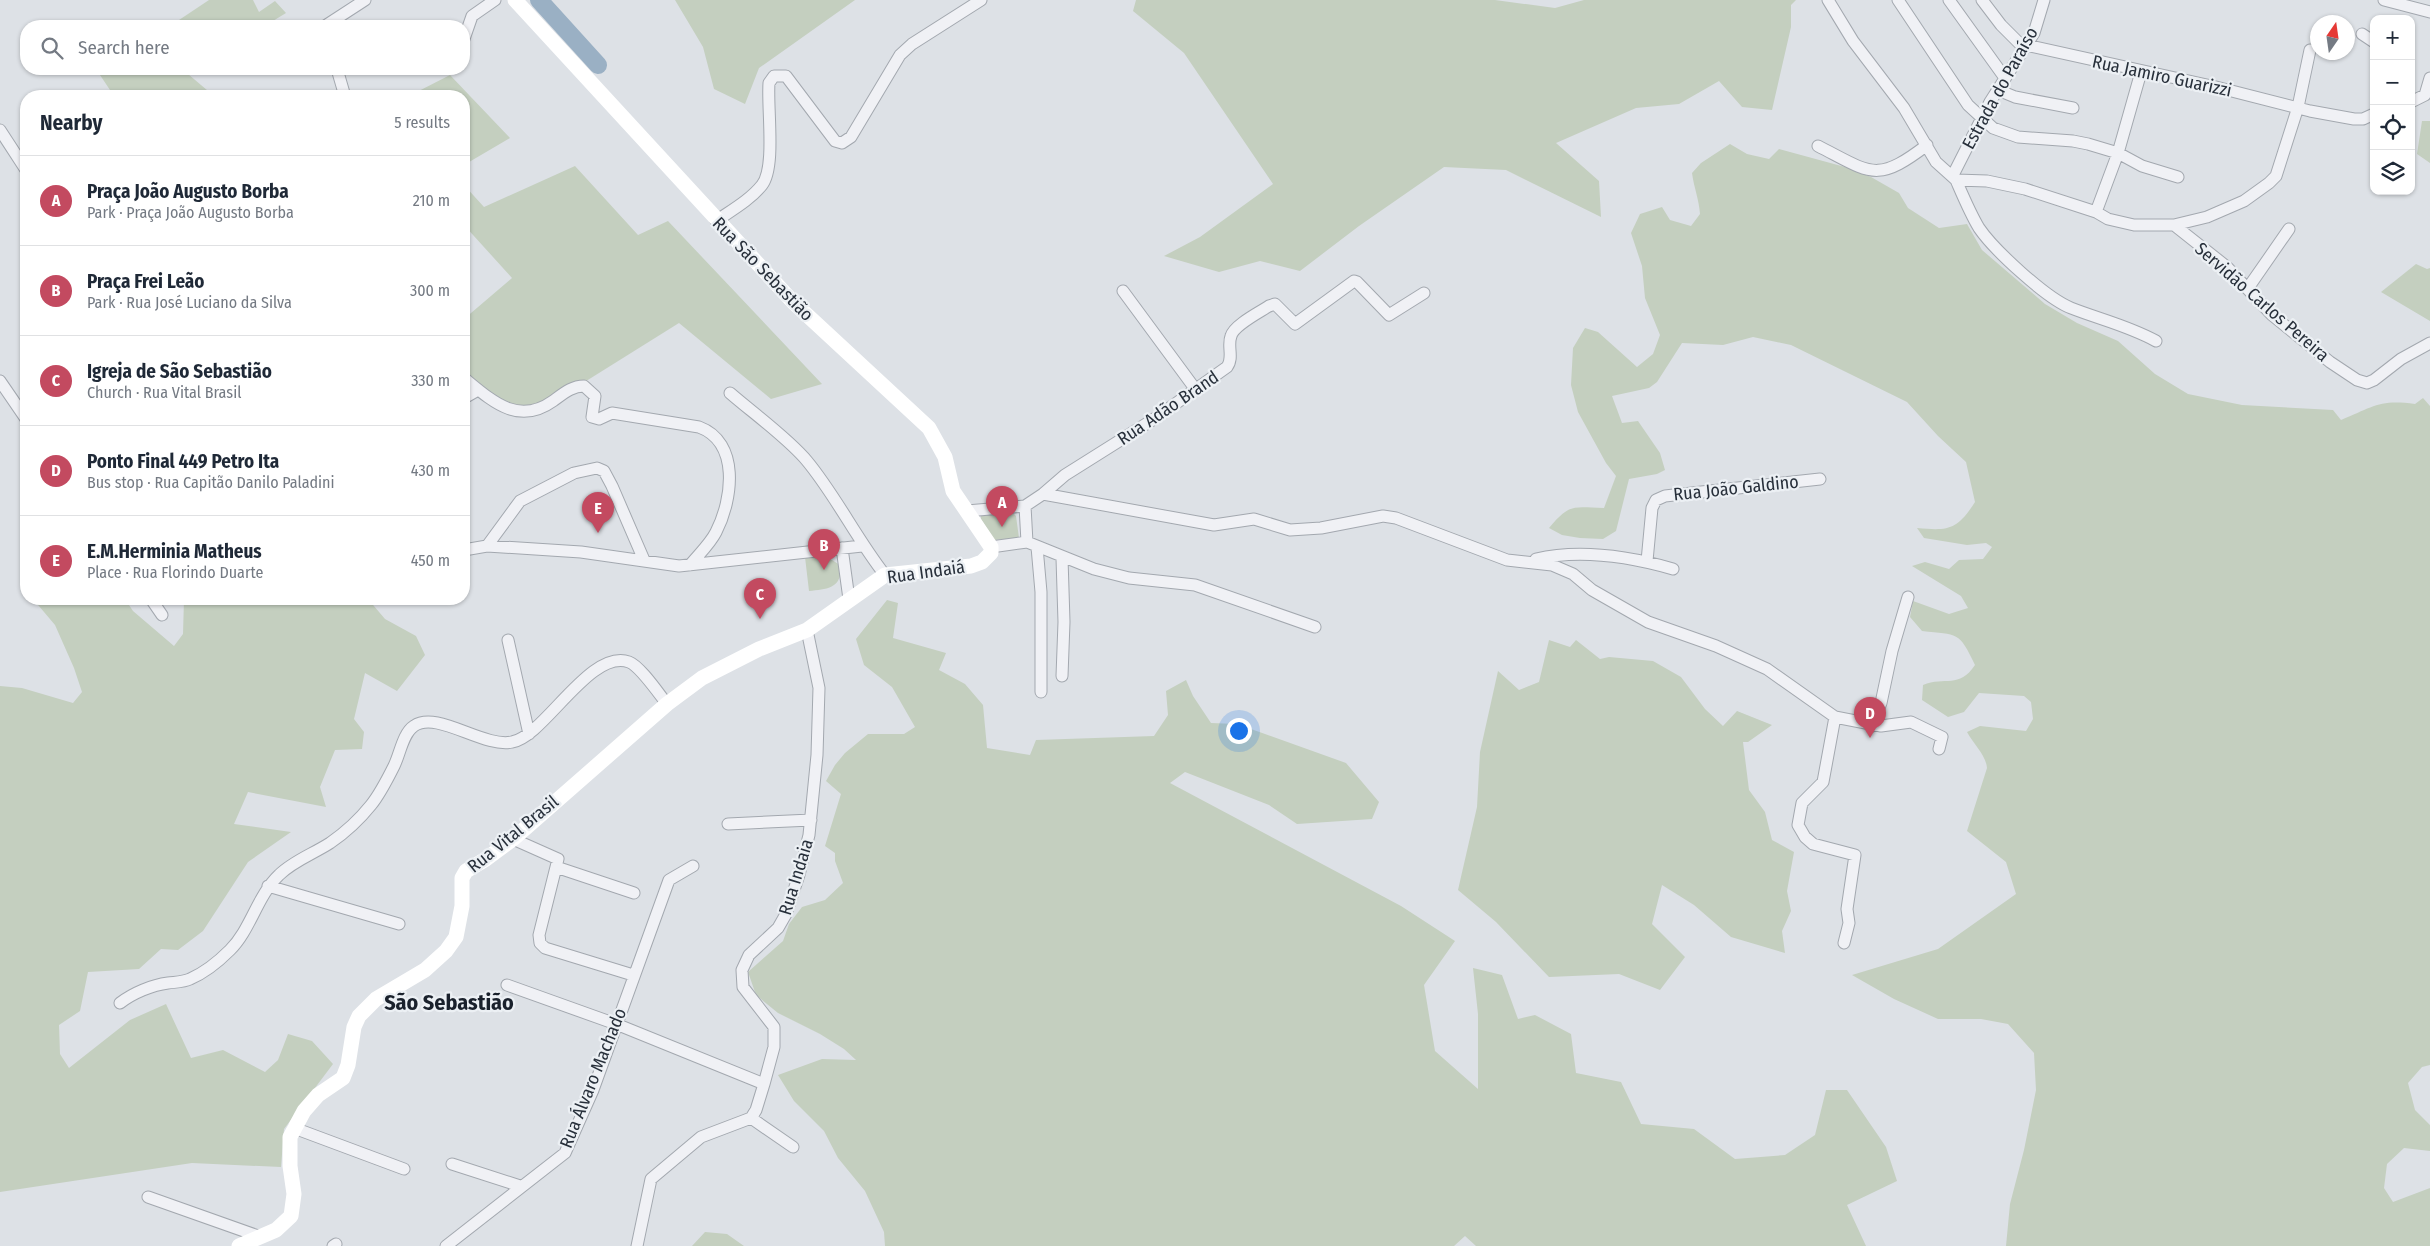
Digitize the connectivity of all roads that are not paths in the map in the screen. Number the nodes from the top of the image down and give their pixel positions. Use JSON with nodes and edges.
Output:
{"nodes":[{"id":1,"x":365,"y":0,"type":"edge"},
{"id":2,"x":495,"y":0,"type":"edge"},
{"id":3,"x":515,"y":0,"type":"edge"},
{"id":4,"x":982,"y":0,"type":"edge"},
{"id":5,"x":1828,"y":0,"type":"edge"},
{"id":6,"x":1898,"y":0,"type":"edge"},
{"id":7,"x":1949,"y":0,"type":"edge"},
{"id":8,"x":1982,"y":0,"type":"edge"},
{"id":9,"x":2044,"y":0,"type":"edge"},
{"id":10,"x":2384,"y":0,"type":"edge"},
{"id":11,"x":2430,"y":12,"type":"edge"},
{"id":12,"x":334,"y":20,"type":"edge"},
{"id":13,"x":470,"y":22,"type":"edge"},
{"id":14,"x":2362,"y":34,"type":"dead end"},
{"id":15,"x":2370,"y":39,"type":"edge"},
{"id":16,"x":2025,"y":47,"type":"junction"},
{"id":17,"x":2310,"y":50,"type":"dead end"},
{"id":18,"x":2141,"y":72,"type":"junction"},
{"id":19,"x":339,"y":75,"type":"edge"},
{"id":20,"x":2005,"y":78,"type":"junction"},
{"id":21,"x":2430,"y":78,"type":"edge"},
{"id":22,"x":343,"y":90,"type":"edge"},
{"id":23,"x":1998,"y":90,"type":"junction"},
{"id":24,"x":2415,"y":100,"type":"edge"},
{"id":25,"x":2298,"y":107,"type":"junction"},
{"id":26,"x":2073,"y":108,"type":"dead end"},
{"id":27,"x":2370,"y":116,"type":"edge"},
{"id":28,"x":1983,"y":119,"type":"junction"},
{"id":29,"x":0,"y":130,"type":"edge"},
{"id":30,"x":1927,"y":145,"type":"junction"},
{"id":31,"x":1818,"y":146,"type":"dead end"},
{"id":32,"x":2118,"y":154,"type":"junction"},
{"id":33,"x":20,"y":161,"type":"edge"},
{"id":34,"x":1954,"y":177,"type":"junction"},
{"id":35,"x":2178,"y":177,"type":"dead end"},
{"id":36,"x":2096,"y":212,"type":"junction"},
{"id":37,"x":716,"y":220,"type":"junction"},
{"id":38,"x":2174,"y":225,"type":"junction"},
{"id":39,"x":2289,"y":229,"type":"dead end"},
{"id":40,"x":2248,"y":288,"type":"junction"},
{"id":41,"x":1123,"y":291,"type":"dead end"},
{"id":42,"x":1424,"y":293,"type":"dead end"},
{"id":43,"x":2156,"y":340,"type":"dead end"},
{"id":44,"x":2430,"y":344,"type":"edge"},
{"id":45,"x":0,"y":381,"type":"edge"},
{"id":46,"x":470,"y":383,"type":"edge"},
{"id":47,"x":478,"y":390,"type":"junction"},
{"id":48,"x":1196,"y":390,"type":"junction"},
{"id":49,"x":730,"y":393,"type":"dead end"},
{"id":50,"x":470,"y":395,"type":"edge"},
{"id":51,"x":20,"y":410,"type":"edge"},
{"id":52,"x":1820,"y":479,"type":"dead end"},
{"id":53,"x":1043,"y":494,"type":"junction"},
{"id":54,"x":1025,"y":506,"type":"junction"},
{"id":55,"x":967,"y":511,"type":"junction"},
{"id":56,"x":1032,"y":545,"type":"junction"},
{"id":57,"x":487,"y":546,"type":"junction"},
{"id":58,"x":862,"y":546,"type":"junction"},
{"id":59,"x":991,"y":547,"type":"junction"},
{"id":60,"x":842,"y":548,"type":"junction"},
{"id":61,"x":470,"y":549,"type":"edge"},
{"id":62,"x":1062,"y":558,"type":"junction"},
{"id":63,"x":644,"y":560,"type":"junction"},
{"id":64,"x":1647,"y":561,"type":"junction"},
{"id":65,"x":1524,"y":562,"type":"junction"},
{"id":66,"x":690,"y":565,"type":"junction"},
{"id":67,"x":1673,"y":569,"type":"dead end"},
{"id":68,"x":884,"y":575,"type":"junction"},
{"id":69,"x":1908,"y":597,"type":"dead end"},
{"id":70,"x":849,"y":599,"type":"junction"},
{"id":71,"x":155,"y":605,"type":"edge"},
{"id":72,"x":162,"y":615,"type":"dead end"},
{"id":73,"x":1316,"y":627,"type":"dead end"},
{"id":74,"x":807,"y":630,"type":"junction"},
{"id":75,"x":508,"y":640,"type":"dead end"},
{"id":76,"x":1062,"y":676,"type":"dead end"},
{"id":77,"x":1041,"y":692,"type":"dead end"},
{"id":78,"x":667,"y":704,"type":"junction"},
{"id":79,"x":1835,"y":717,"type":"junction"},
{"id":80,"x":1872,"y":726,"type":"junction"},
{"id":81,"x":529,"y":734,"type":"junction"},
{"id":82,"x":1939,"y":749,"type":"dead end"},
{"id":83,"x":811,"y":820,"type":"junction"},
{"id":84,"x":728,"y":824,"type":"dead end"},
{"id":85,"x":513,"y":839,"type":"junction"},
{"id":86,"x":557,"y":863,"type":"junction"},
{"id":87,"x":693,"y":866,"type":"dead end"},
{"id":88,"x":268,"y":886,"type":"junction"},
{"id":89,"x":634,"y":893,"type":"dead end"},
{"id":90,"x":399,"y":924,"type":"dead end"},
{"id":91,"x":1844,"y":943,"type":"dead end"},
{"id":92,"x":633,"y":976,"type":"junction"},
{"id":93,"x":507,"y":985,"type":"dead end"},
{"id":94,"x":120,"y":1003,"type":"dead end"},
{"id":95,"x":616,"y":1024,"type":"junction"},
{"id":96,"x":764,"y":1084,"type":"junction"},
{"id":97,"x":751,"y":1118,"type":"junction"},
{"id":98,"x":294,"y":1128,"type":"junction"},
{"id":99,"x":793,"y":1147,"type":"dead end"},
{"id":100,"x":452,"y":1164,"type":"dead end"},
{"id":101,"x":404,"y":1168,"type":"dead end"},
{"id":102,"x":520,"y":1186,"type":"junction"},
{"id":103,"x":148,"y":1197,"type":"dead end"},
{"id":104,"x":262,"y":1236,"type":"junction"},
{"id":105,"x":240,"y":1246,"type":"edge"},
{"id":106,"x":446,"y":1246,"type":"edge"},
{"id":107,"x":637,"y":1246,"type":"edge"}],
"edges":[{"from":1,"to":12,"type":"street"},
{"from":2,"to":13,"type":"street"},
{"from":3,"to":37,"type":"street","name":"Rua São Sebastião"},
{"from":4,"to":37,"type":"street"},
{"from":5,"to":30,"type":"street"},
{"from":6,"to":28,"type":"street"},
{"from":7,"to":20,"type":"street"},
{"from":8,"to":16,"type":"street"},
{"from":9,"to":16,"type":"street","name":"Estrada do Paraíso"},
{"from":10,"to":11,"type":"street"},
{"from":14,"to":15,"type":"street"},
{"from":16,"to":18,"type":"street","name":"Rua Jamiro Guarizzi"},
{"from":16,"to":20,"type":"street","name":"Estrada do Paraíso"},
{"from":17,"to":25,"type":"street"},
{"from":18,"to":25,"type":"street","name":"Rua Jamiro Guarizzi"},
{"from":18,"to":32,"type":"street"},
{"from":19,"to":22,"type":"street"},
{"from":20,"to":23,"type":"street","name":"Estrada do Paraíso"},
{"from":21,"to":24,"type":"street"},
{"from":23,"to":26,"type":"street"},
{"from":23,"to":28,"type":"street","name":"Estrada do Paraíso"},
{"from":25,"to":27,"type":"street","name":"Rua Jamiro Guarizzi"},
{"from":25,"to":38,"type":"street"},
{"from":28,"to":32,"type":"street"},
{"from":28,"to":34,"type":"street","name":"Estrada do Paraíso"},
{"from":29,"to":33,"type":"street"},
{"from":30,"to":31,"type":"street"},
{"from":30,"to":34,"type":"street"},
{"from":32,"to":35,"type":"street"},
{"from":32,"to":36,"type":"street"},
{"from":34,"to":36,"type":"street"},
{"from":34,"to":43,"type":"street"},
{"from":36,"to":38,"type":"street"},
{"from":37,"to":55,"type":"street","name":"Rua São Sebastião"},
{"from":38,"to":40,"type":"street","name":"Servidão Carlos Pereira"},
{"from":39,"to":40,"type":"street"},
{"from":40,"to":44,"type":"street","name":"Servidão Carlos Pereira"},
{"from":41,"to":48,"type":"street"},
{"from":42,"to":48,"type":"street","name":"Rua Adão Brand"},
{"from":45,"to":51,"type":"street"},
{"from":46,"to":47,"type":"street"},
{"from":47,"to":50,"type":"street"},
{"from":47,"to":66,"type":"street"},
{"from":48,"to":53,"type":"street","name":"Rua Adão Brand"},
{"from":49,"to":58,"type":"street"},
{"from":52,"to":64,"type":"street","name":"Rua João Galdino"},
{"from":53,"to":54,"type":"street","name":"Rua Adão Brand"},
{"from":53,"to":65,"type":"street"},
{"from":54,"to":55,"type":"street"},
{"from":54,"to":56,"type":"street"},
{"from":55,"to":59,"type":"street","name":"Rua São Sebastião"},
{"from":56,"to":59,"type":"street"},
{"from":56,"to":62,"type":"street"},
{"from":56,"to":77,"type":"street"},
{"from":57,"to":61,"type":"street"},
{"from":57,"to":63,"type":"street"},
{"from":57,"to":63,"type":"street"},
{"from":58,"to":60,"type":"street"},
{"from":58,"to":68,"type":"street"},
{"from":59,"to":68,"type":"street","name":"Rua Indaiá"},
{"from":60,"to":66,"type":"street"},
{"from":60,"to":70,"type":"street"},
{"from":62,"to":73,"type":"street"},
{"from":62,"to":76,"type":"street"},
{"from":63,"to":66,"type":"street"},
{"from":64,"to":65,"type":"street"},
{"from":64,"to":67,"type":"street"},
{"from":65,"to":79,"type":"street"},
{"from":68,"to":70,"type":"street","name":"Rua Indaiá"},
{"from":69,"to":80,"type":"street"},
{"from":70,"to":74,"type":"street","name":"Rua Indaiá"},
{"from":71,"to":72,"type":"street"},
{"from":74,"to":78,"type":"street","name":"Rua Vital Brasil"},
{"from":74,"to":83,"type":"street","name":"Rua Indaia"},
{"from":75,"to":81,"type":"street"},
{"from":78,"to":81,"type":"street"},
{"from":78,"to":85,"type":"street","name":"Rua Vital Brasil"},
{"from":79,"to":80,"type":"street"},
{"from":79,"to":91,"type":"street"},
{"from":80,"to":82,"type":"street"},
{"from":81,"to":88,"type":"street"},
{"from":83,"to":84,"type":"street"},
{"from":83,"to":96,"type":"street","name":"Rua Indaia"},
{"from":85,"to":86,"type":"street"},
{"from":85,"to":98,"type":"street","name":"Rua Vital Brasil"},
{"from":86,"to":89,"type":"street"},
{"from":86,"to":92,"type":"street"},
{"from":87,"to":92,"type":"street","name":"Rua Álvaro Machado"},
{"from":88,"to":90,"type":"street"},
{"from":88,"to":94,"type":"street"},
{"from":92,"to":95,"type":"street","name":"Rua Álvaro Machado"},
{"from":93,"to":95,"type":"street"},
{"from":95,"to":96,"type":"street"},
{"from":95,"to":102,"type":"street","name":"Rua Álvaro Machado"},
{"from":96,"to":97,"type":"street","name":"Rua Indaia"},
{"from":97,"to":99,"type":"street"},
{"from":97,"to":107,"type":"street"},
{"from":98,"to":101,"type":"street"},
{"from":98,"to":104,"type":"street","name":"Rua Vital Brasil"},
{"from":100,"to":102,"type":"street"},
{"from":102,"to":106,"type":"street","name":"Rua Álvaro Machado"},
{"from":103,"to":104,"type":"street"},
{"from":104,"to":105,"type":"street","name":"Rua Vital Brasil"}]}
